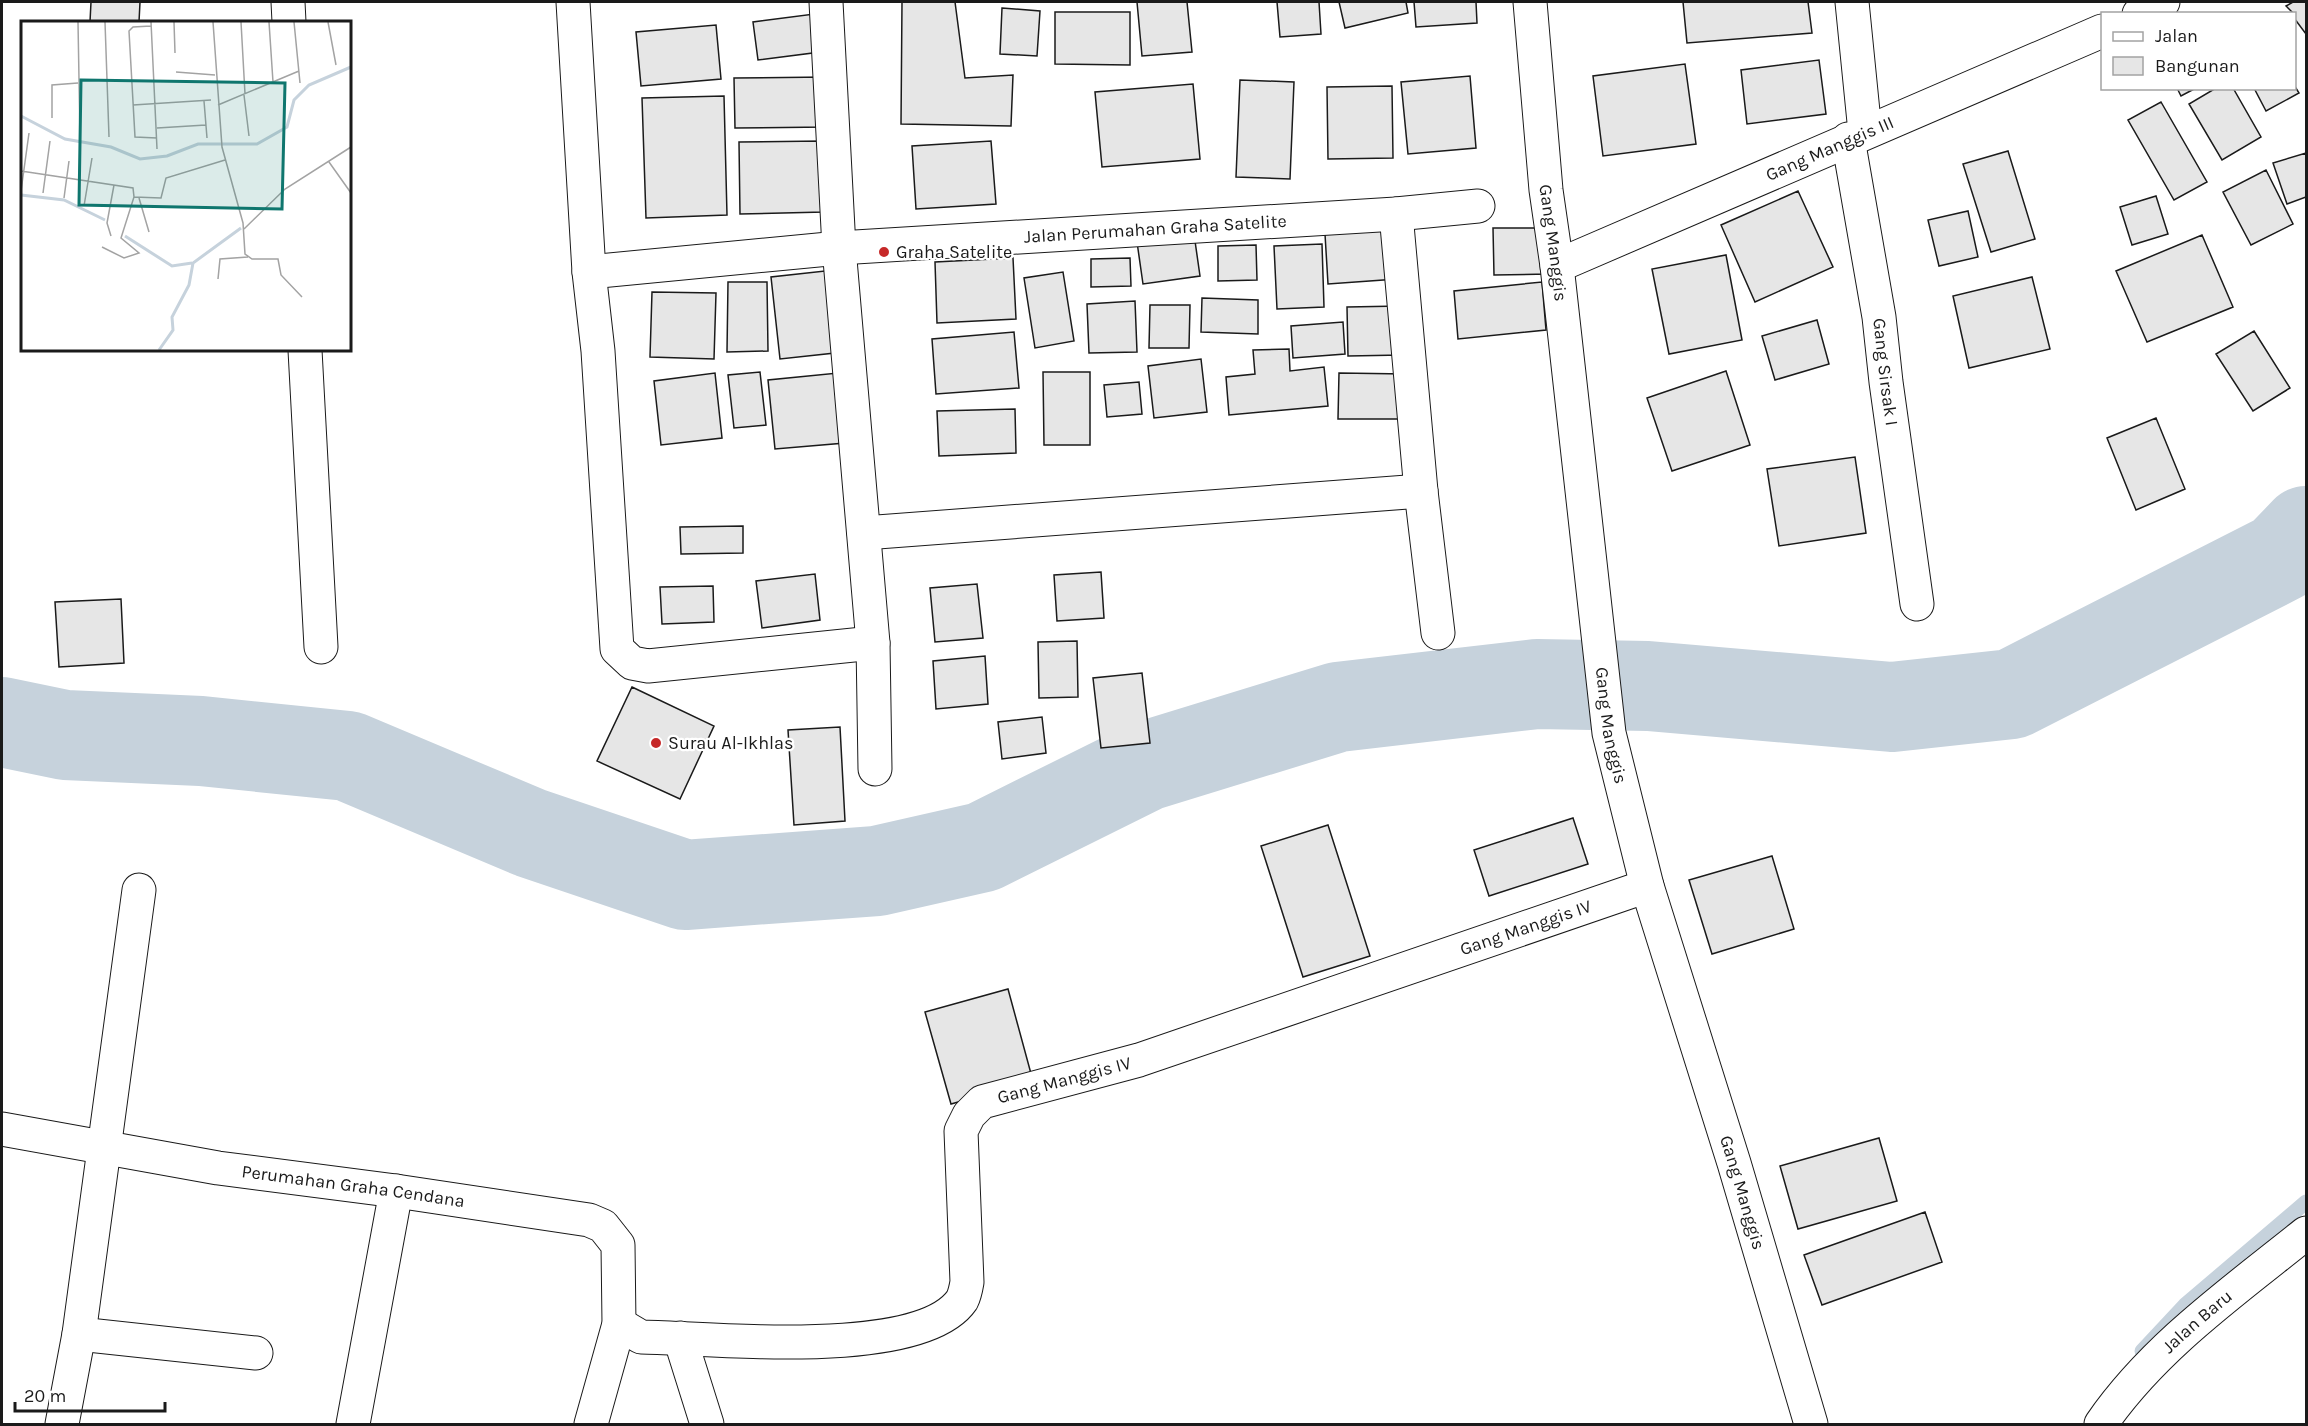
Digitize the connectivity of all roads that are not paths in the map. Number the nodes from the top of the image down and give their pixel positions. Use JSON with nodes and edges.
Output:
{"nodes":[{"id":1,"x":288,"y":2,"type":"edge"},
{"id":2,"x":573,"y":2,"type":"edge"},
{"id":3,"x":826,"y":2,"type":"edge"},
{"id":4,"x":1530,"y":2,"type":"edge"},
{"id":5,"x":1852,"y":2,"type":"edge"},
{"id":6,"x":2163,"y":2,"type":"edge"},
{"id":7,"x":2143,"y":12,"type":"edge"},
{"id":8,"x":289,"y":21,"type":"edge"},
{"id":9,"x":2101,"y":32,"type":"edge"},
{"id":10,"x":1857,"y":136,"type":"junction"},
{"id":11,"x":1478,"y":206,"type":"dead end"},
{"id":12,"x":1396,"y":214,"type":"junction"},
{"id":13,"x":839,"y":248,"type":"junction"},
{"id":14,"x":1557,"y":266,"type":"junction"},
{"id":15,"x":589,"y":272,"type":"junction"},
{"id":16,"x":305,"y":351,"type":"edge"},
{"id":17,"x":1421,"y":491,"type":"junction"},
{"id":18,"x":864,"y":533,"type":"junction"},
{"id":19,"x":1917,"y":604,"type":"dead end"},
{"id":20,"x":1438,"y":633,"type":"dead end"},
{"id":21,"x":873,"y":642,"type":"junction"},
{"id":22,"x":321,"y":647,"type":"dead end"},
{"id":23,"x":875,"y":769,"type":"dead end"},
{"id":24,"x":1647,"y":886,"type":"junction"},
{"id":25,"x":139,"y":890,"type":"dead end"},
{"id":26,"x":2,"y":1129,"type":"edge"},
{"id":27,"x":104,"y":1148,"type":"junction"},
{"id":28,"x":396,"y":1191,"type":"junction"},
{"id":29,"x":2307,"y":1233,"type":"edge"},
{"id":30,"x":619,"y":1324,"type":"junction"},
{"id":31,"x":79,"y":1334,"type":"junction"},
{"id":32,"x":680,"y":1338,"type":"junction"},
{"id":33,"x":256,"y":1353,"type":"dead end"},
{"id":34,"x":62,"y":1425,"type":"edge"},
{"id":35,"x":354,"y":1425,"type":"edge"},
{"id":36,"x":591,"y":1425,"type":"edge"},
{"id":37,"x":707,"y":1425,"type":"edge"},
{"id":38,"x":1811,"y":1425,"type":"edge"},
{"id":39,"x":2101,"y":1425,"type":"edge"}],
"edges":[{"from":1,"to":8,"type":"street"},
{"from":2,"to":15,"type":"street"},
{"from":3,"to":13,"type":"street"},
{"from":4,"to":14,"type":"street","name":"Gang Manggis"},
{"from":5,"to":10,"type":"street","name":"Gang Sirsak I"},
{"from":6,"to":7,"type":"street"},
{"from":9,"to":10,"type":"street","name":"Gang Manggis III"},
{"from":10,"to":14,"type":"street","name":"Gang Manggis III"},
{"from":10,"to":19,"type":"street","name":"Gang Sirsak I"},
{"from":11,"to":12,"type":"street","name":"Jalan Perumahan Graha Satelite"},
{"from":12,"to":13,"type":"street","name":"Jalan Perumahan Graha Satelite"},
{"from":12,"to":17,"type":"street"},
{"from":13,"to":15,"type":"street","name":"Jalan Perumahan Graha Satelite"},
{"from":13,"to":18,"type":"street"},
{"from":14,"to":24,"type":"street","name":"Gang Manggis"},
{"from":15,"to":21,"type":"street"},
{"from":16,"to":22,"type":"street"},
{"from":17,"to":18,"type":"street"},
{"from":17,"to":20,"type":"street"},
{"from":18,"to":21,"type":"street"},
{"from":21,"to":23,"type":"street"},
{"from":24,"to":32,"type":"street","name":"Gang Manggis IV"},
{"from":24,"to":38,"type":"street","name":"Gang Manggis"},
{"from":25,"to":27,"type":"street"},
{"from":26,"to":27,"type":"street","name":"Perumahan Graha Cendana"},
{"from":27,"to":28,"type":"street","name":"Perumahan Graha Cendana"},
{"from":27,"to":31,"type":"street"},
{"from":28,"to":30,"type":"street","name":"Perumahan Graha Cendana"},
{"from":28,"to":35,"type":"street"},
{"from":29,"to":39,"type":"street","name":"Jalan Baru"},
{"from":30,"to":32,"type":"street","name":"Gang Manggis IV"},
{"from":30,"to":36,"type":"street","name":"Perumahan Graha Cendana"},
{"from":31,"to":33,"type":"street"},
{"from":31,"to":34,"type":"street"},
{"from":32,"to":37,"type":"street"}]}
